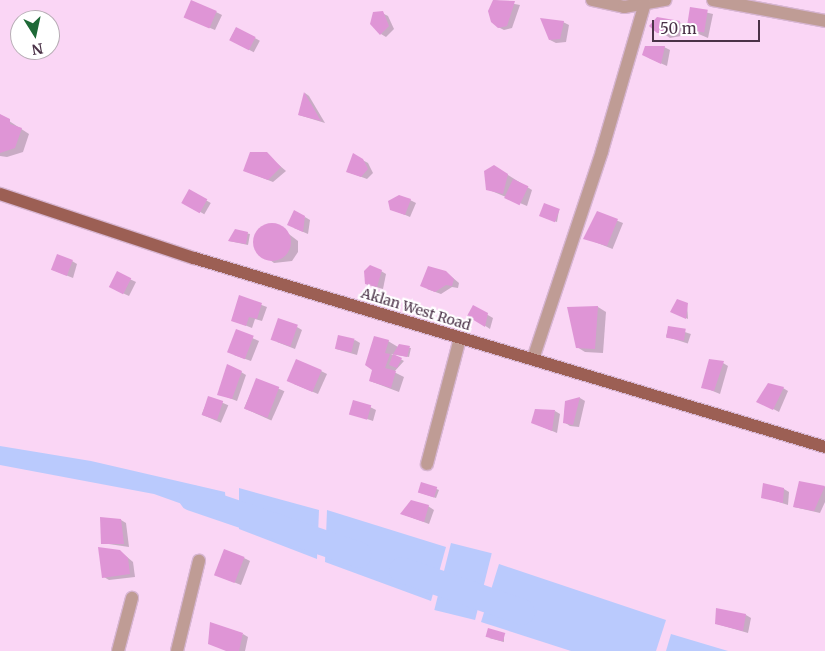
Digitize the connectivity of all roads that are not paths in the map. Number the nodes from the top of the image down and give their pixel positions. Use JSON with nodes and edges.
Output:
{"nodes":[{"id":1,"x":592,"y":0,"type":"edge"},
{"id":2,"x":665,"y":0,"type":"edge"},
{"id":3,"x":713,"y":0,"type":"edge"},
{"id":4,"x":645,"y":3,"type":"junction"},
{"id":5,"x":825,"y":21,"type":"edge"},
{"id":6,"x":0,"y":194,"type":"edge"},
{"id":7,"x":460,"y":338,"type":"junction"},
{"id":8,"x":533,"y":359,"type":"junction"},
{"id":9,"x":825,"y":447,"type":"edge"},
{"id":10,"x":427,"y":464,"type":"dead end"},
{"id":11,"x":198,"y":561,"type":"dead end"},
{"id":12,"x":132,"y":598,"type":"dead end"},
{"id":13,"x":118,"y":651,"type":"edge"},
{"id":14,"x":177,"y":651,"type":"edge"}],
"edges":[{"from":1,"to":4,"type":"street"},
{"from":2,"to":4,"type":"street"},
{"from":3,"to":5,"type":"street"},
{"from":4,"to":8,"type":"street"},
{"from":6,"to":7,"type":"main road","name":"Aklan West Road"},
{"from":7,"to":8,"type":"main road","name":"Aklan West Road"},
{"from":7,"to":10,"type":"street"},
{"from":8,"to":9,"type":"main road","name":"Aklan West Road"},
{"from":11,"to":14,"type":"street"},
{"from":12,"to":13,"type":"street"}]}
